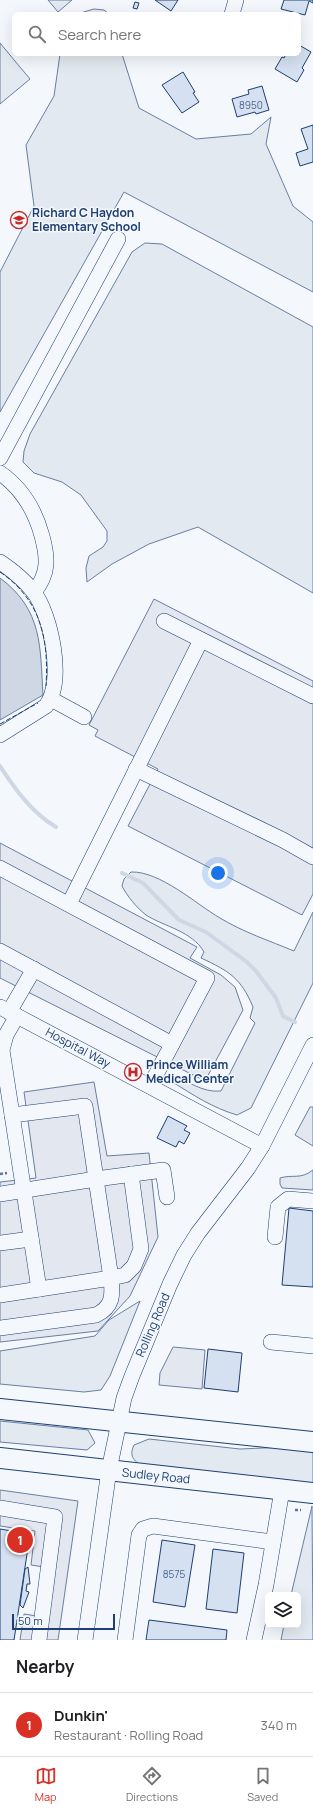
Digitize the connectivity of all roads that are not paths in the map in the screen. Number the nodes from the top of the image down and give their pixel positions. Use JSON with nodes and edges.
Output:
{"nodes":[{"id":1,"x":236,"y":0,"type":"edge"},
{"id":2,"x":233,"y":12,"type":"edge"},
{"id":3,"x":118,"y":239,"type":"dead end"},
{"id":4,"x":0,"y":458,"type":"edge"},
{"id":5,"x":0,"y":473,"type":"edge"},
{"id":6,"x":0,"y":562,"type":"edge"},
{"id":7,"x":34,"y":592,"type":"junction"},
{"id":8,"x":164,"y":621,"type":"dead end"},
{"id":9,"x":201,"y":640,"type":"junction"},
{"id":10,"x":313,"y":696,"type":"edge"},
{"id":11,"x":51,"y":699,"type":"junction"},
{"id":12,"x":84,"y":717,"type":"dead end"},
{"id":13,"x":0,"y":735,"type":"edge"},
{"id":14,"x":136,"y":769,"type":"junction"},
{"id":15,"x":313,"y":857,"type":"edge"},
{"id":16,"x":0,"y":868,"type":"edge"},
{"id":17,"x":68,"y":904,"type":"junction"},
{"id":18,"x":0,"y":951,"type":"edge"},
{"id":19,"x":34,"y":969,"type":"junction"},
{"id":20,"x":9,"y":1012,"type":"edge"},
{"id":21,"x":172,"y":1044,"type":"junction"},
{"id":22,"x":313,"y":1045,"type":"edge"},
{"id":23,"x":150,"y":1086,"type":"junction"},
{"id":24,"x":12,"y":1115,"type":"junction"},
{"id":25,"x":262,"y":1146,"type":"junction"},
{"id":26,"x":131,"y":1174,"type":"junction"},
{"id":27,"x":96,"y":1179,"type":"junction"},
{"id":28,"x":24,"y":1190,"type":"junction"},
{"id":29,"x":0,"y":1194,"type":"edge"},
{"id":30,"x":167,"y":1197,"type":"dead end"},
{"id":31,"x":313,"y":1201,"type":"edge"},
{"id":32,"x":275,"y":1237,"type":"dead end"},
{"id":33,"x":31,"y":1239,"type":"junction"},
{"id":34,"x":0,"y":1243,"type":"edge"},
{"id":35,"x":111,"y":1278,"type":"junction"},
{"id":36,"x":39,"y":1289,"type":"junction"},
{"id":37,"x":0,"y":1295,"type":"edge"},
{"id":38,"x":0,"y":1328,"type":"edge"},
{"id":39,"x":271,"y":1342,"type":"dead end"},
{"id":40,"x":313,"y":1346,"type":"edge"},
{"id":41,"x":0,"y":1409,"type":"edge"},
{"id":42,"x":119,"y":1422,"type":"junction"},
{"id":43,"x":313,"y":1442,"type":"edge"},
{"id":44,"x":0,"y":1458,"type":"edge"},
{"id":45,"x":110,"y":1470,"type":"junction"},
{"id":46,"x":282,"y":1490,"type":"junction"},
{"id":47,"x":313,"y":1493,"type":"edge"},
{"id":48,"x":0,"y":1508,"type":"edge"},
{"id":49,"x":273,"y":1542,"type":"junction"},
{"id":50,"x":39,"y":1640,"type":"edge"},
{"id":51,"x":85,"y":1640,"type":"edge"},
{"id":52,"x":125,"y":1640,"type":"edge"},
{"id":53,"x":254,"y":1640,"type":"edge"}],
"edges":[{"from":1,"to":2,"type":"street"},
{"from":3,"to":4,"type":"street"},
{"from":5,"to":7,"type":"street"},
{"from":6,"to":7,"type":"street"},
{"from":7,"to":11,"type":"street"},
{"from":8,"to":9,"type":"street"},
{"from":9,"to":10,"type":"street"},
{"from":9,"to":14,"type":"street"},
{"from":11,"to":12,"type":"street"},
{"from":11,"to":13,"type":"street"},
{"from":14,"to":15,"type":"street"},
{"from":14,"to":17,"type":"street"},
{"from":16,"to":17,"type":"street"},
{"from":17,"to":21,"type":"street"},
{"from":18,"to":19,"type":"street"},
{"from":19,"to":20,"type":"street"},
{"from":19,"to":21,"type":"street"},
{"from":20,"to":23,"type":"street","name":"Hospital Way"},
{"from":20,"to":24,"type":"street"},
{"from":21,"to":23,"type":"street"},
{"from":22,"to":25,"type":"street","name":"Rolling Road"},
{"from":23,"to":25,"type":"street","name":"Hospital Way"},
{"from":24,"to":27,"type":"street"},
{"from":24,"to":28,"type":"street"},
{"from":25,"to":42,"type":"street","name":"Rolling Road"},
{"from":26,"to":27,"type":"street"},
{"from":26,"to":30,"type":"street"},
{"from":26,"to":35,"type":"street"},
{"from":27,"to":28,"type":"street"},
{"from":27,"to":35,"type":"street"},
{"from":28,"to":29,"type":"street"},
{"from":28,"to":33,"type":"street"},
{"from":31,"to":32,"type":"street"},
{"from":33,"to":34,"type":"street"},
{"from":33,"to":36,"type":"street"},
{"from":35,"to":36,"type":"street"},
{"from":35,"to":38,"type":"street"},
{"from":36,"to":37,"type":"street"},
{"from":39,"to":40,"type":"street"},
{"from":41,"to":42,"type":"main road"},
{"from":42,"to":43,"type":"main road"},
{"from":42,"to":45,"type":"street","name":"Rolling Road"},
{"from":44,"to":45,"type":"main road","name":"Sudley Road"},
{"from":45,"to":46,"type":"main road","name":"Sudley Road"},
{"from":45,"to":51,"type":"street","name":"Rolling Road"},
{"from":46,"to":47,"type":"main road","name":"Sudley Road"},
{"from":46,"to":49,"type":"street"},
{"from":48,"to":50,"type":"street"},
{"from":49,"to":52,"type":"street"},
{"from":49,"to":53,"type":"street"}]}
